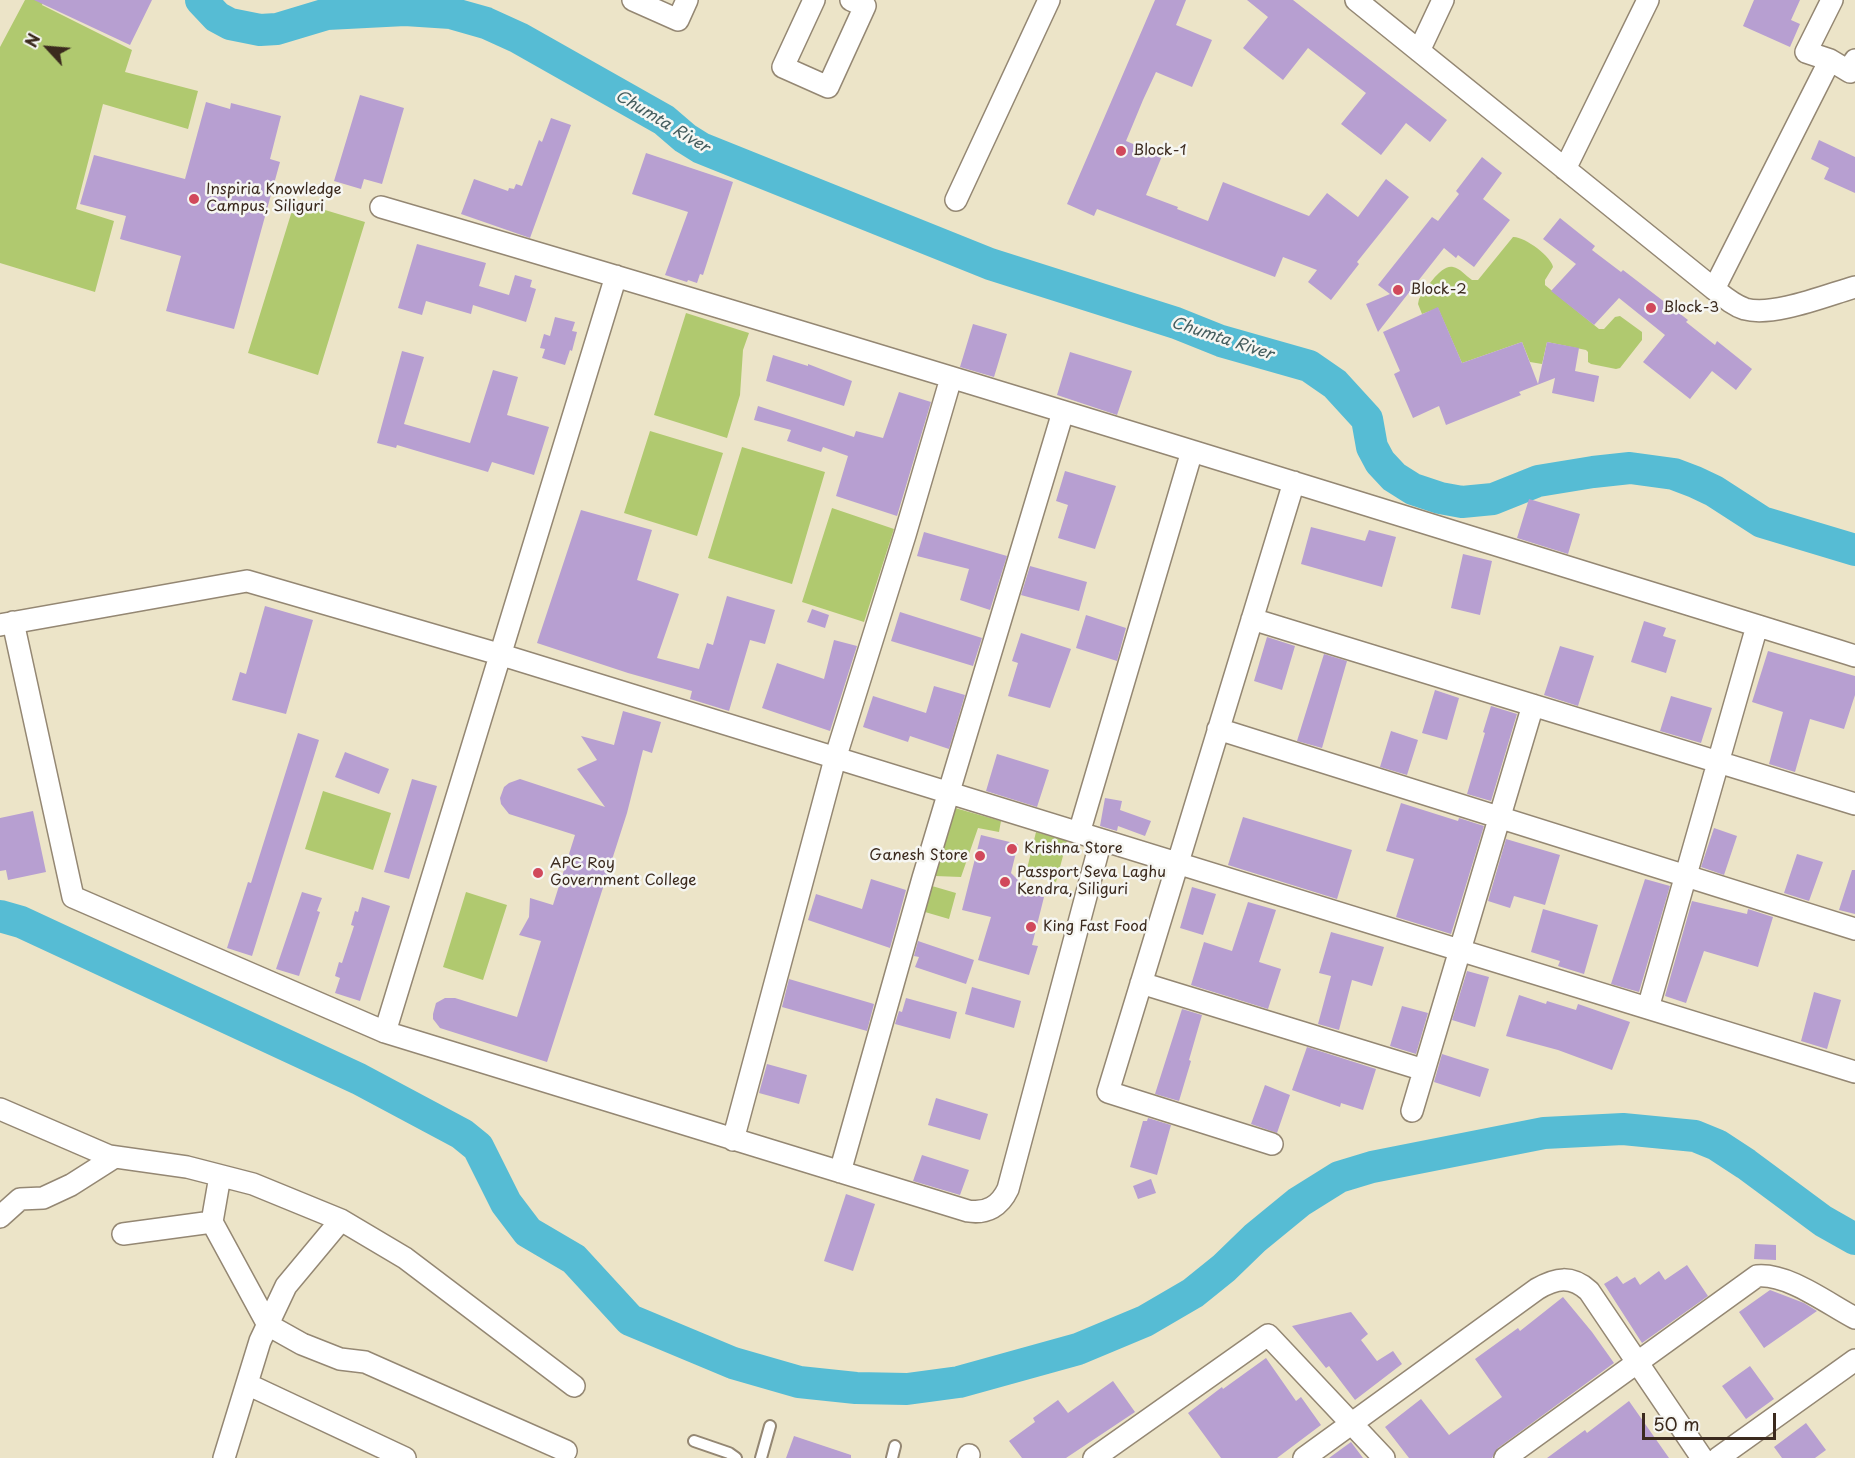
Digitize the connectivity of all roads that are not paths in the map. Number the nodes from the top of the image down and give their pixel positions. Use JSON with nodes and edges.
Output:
{"nodes":[{"id":1,"x":633,"y":0,"type":"edge"},
{"id":2,"x":687,"y":0,"type":"edge"},
{"id":3,"x":814,"y":0,"type":"edge"},
{"id":4,"x":851,"y":0,"type":"edge"},
{"id":5,"x":1048,"y":0,"type":"edge"},
{"id":6,"x":1356,"y":0,"type":"edge"},
{"id":7,"x":1443,"y":0,"type":"edge"},
{"id":8,"x":1648,"y":0,"type":"edge"},
{"id":9,"x":1832,"y":0,"type":"edge"},
{"id":10,"x":1419,"y":51,"type":"junction"},
{"id":11,"x":1830,"y":60,"type":"junction"},
{"id":12,"x":1855,"y":60,"type":"edge"},
{"id":13,"x":1564,"y":169,"type":"junction"},
{"id":14,"x":956,"y":200,"type":"dead end"},
{"id":15,"x":381,"y":207,"type":"dead end"},
{"id":16,"x":616,"y":276,"type":"junction"},
{"id":17,"x":1855,"y":287,"type":"edge"},
{"id":18,"x":1714,"y":289,"type":"junction"},
{"id":19,"x":951,"y":378,"type":"junction"},
{"id":20,"x":1063,"y":412,"type":"junction"},
{"id":21,"x":1192,"y":451,"type":"junction"},
{"id":22,"x":1294,"y":482,"type":"junction"},
{"id":23,"x":1252,"y":619,"type":"junction"},
{"id":24,"x":7,"y":624,"type":"edge"},
{"id":25,"x":1757,"y":626,"type":"junction"},
{"id":26,"x":502,"y":655,"type":"junction"},
{"id":27,"x":1855,"y":656,"type":"edge"},
{"id":28,"x":1533,"y":705,"type":"junction"},
{"id":29,"x":1218,"y":729,"type":"junction"},
{"id":30,"x":835,"y":759,"type":"junction"},
{"id":31,"x":1718,"y":762,"type":"junction"},
{"id":32,"x":948,"y":793,"type":"junction"},
{"id":33,"x":1855,"y":804,"type":"edge"},
{"id":34,"x":1499,"y":818,"type":"junction"},
{"id":35,"x":1079,"y":833,"type":"junction"},
{"id":36,"x":1101,"y":840,"type":"junction"},
{"id":37,"x":1177,"y":864,"type":"junction"},
{"id":38,"x":1686,"y":876,"type":"junction"},
{"id":39,"x":1855,"y":929,"type":"edge"},
{"id":40,"x":1460,"y":950,"type":"junction"},
{"id":41,"x":1141,"y":983,"type":"junction"},
{"id":42,"x":1648,"y":1008,"type":"junction"},
{"id":43,"x":385,"y":1032,"type":"junction"},
{"id":44,"x":1424,"y":1070,"type":"junction"},
{"id":45,"x":1855,"y":1072,"type":"edge"},
{"id":46,"x":0,"y":1109,"type":"edge"},
{"id":47,"x":1412,"y":1111,"type":"dead end"},
{"id":48,"x":733,"y":1140,"type":"junction"},
{"id":49,"x":1272,"y":1144,"type":"dead end"},
{"id":50,"x":115,"y":1157,"type":"junction"},
{"id":51,"x":840,"y":1172,"type":"junction"},
{"id":52,"x":220,"y":1176,"type":"junction"},
{"id":53,"x":0,"y":1217,"type":"edge"},
{"id":54,"x":341,"y":1220,"type":"junction"},
{"id":55,"x":212,"y":1222,"type":"junction"},
{"id":56,"x":123,"y":1234,"type":"dead end"},
{"id":57,"x":1855,"y":1318,"type":"edge"},
{"id":58,"x":268,"y":1325,"type":"junction"},
{"id":59,"x":1855,"y":1360,"type":"edge"},
{"id":60,"x":1637,"y":1362,"type":"junction"},
{"id":61,"x":247,"y":1384,"type":"junction"},
{"id":62,"x":574,"y":1386,"type":"dead end"},
{"id":63,"x":1351,"y":1424,"type":"junction"},
{"id":64,"x":770,"y":1426,"type":"dead end"},
{"id":65,"x":694,"y":1441,"type":"dead end"},
{"id":66,"x":895,"y":1446,"type":"dead end"},
{"id":67,"x":567,"y":1451,"type":"dead end"},
{"id":68,"x":224,"y":1458,"type":"edge"},
{"id":69,"x":405,"y":1458,"type":"edge"},
{"id":70,"x":736,"y":1458,"type":"edge"},
{"id":71,"x":761,"y":1458,"type":"edge"},
{"id":72,"x":892,"y":1458,"type":"edge"},
{"id":73,"x":1094,"y":1458,"type":"edge"},
{"id":74,"x":1304,"y":1458,"type":"edge"},
{"id":75,"x":1384,"y":1458,"type":"edge"},
{"id":76,"x":1505,"y":1458,"type":"edge"},
{"id":77,"x":1702,"y":1458,"type":"edge"},
{"id":78,"x":1718,"y":1458,"type":"edge"}],
"edges":[{"from":1,"to":2,"type":"street"},
{"from":3,"to":4,"type":"street"},
{"from":5,"to":14,"type":"street"},
{"from":6,"to":10,"type":"street"},
{"from":7,"to":10,"type":"street"},
{"from":8,"to":13,"type":"street"},
{"from":9,"to":11,"type":"street"},
{"from":10,"to":13,"type":"street"},
{"from":11,"to":12,"type":"street"},
{"from":11,"to":18,"type":"street"},
{"from":13,"to":18,"type":"street"},
{"from":15,"to":16,"type":"street"},
{"from":16,"to":19,"type":"street"},
{"from":16,"to":26,"type":"street"},
{"from":17,"to":18,"type":"street"},
{"from":19,"to":20,"type":"street"},
{"from":19,"to":30,"type":"street"},
{"from":20,"to":21,"type":"street"},
{"from":20,"to":32,"type":"street"},
{"from":21,"to":22,"type":"street"},
{"from":21,"to":35,"type":"street"},
{"from":22,"to":23,"type":"street"},
{"from":22,"to":25,"type":"street"},
{"from":23,"to":28,"type":"street"},
{"from":23,"to":29,"type":"street"},
{"from":24,"to":26,"type":"street"},
{"from":24,"to":43,"type":"street"},
{"from":25,"to":27,"type":"street"},
{"from":25,"to":31,"type":"street"},
{"from":26,"to":30,"type":"street"},
{"from":26,"to":43,"type":"street"},
{"from":28,"to":31,"type":"street"},
{"from":28,"to":34,"type":"street"},
{"from":29,"to":34,"type":"street"},
{"from":29,"to":37,"type":"street"},
{"from":30,"to":32,"type":"street"},
{"from":30,"to":48,"type":"street"},
{"from":31,"to":33,"type":"street"},
{"from":31,"to":38,"type":"street"},
{"from":32,"to":35,"type":"street"},
{"from":32,"to":51,"type":"street"},
{"from":34,"to":38,"type":"street"},
{"from":34,"to":40,"type":"street"},
{"from":35,"to":36,"type":"street"},
{"from":36,"to":37,"type":"street"},
{"from":36,"to":51,"type":"street"},
{"from":37,"to":40,"type":"street"},
{"from":37,"to":41,"type":"street"},
{"from":38,"to":39,"type":"street"},
{"from":38,"to":42,"type":"street"},
{"from":40,"to":42,"type":"street"},
{"from":40,"to":44,"type":"street"},
{"from":41,"to":44,"type":"street"},
{"from":41,"to":49,"type":"street"},
{"from":42,"to":45,"type":"street"},
{"from":43,"to":48,"type":"street"},
{"from":44,"to":47,"type":"street"},
{"from":46,"to":50,"type":"street"},
{"from":48,"to":51,"type":"street"},
{"from":50,"to":52,"type":"street"},
{"from":50,"to":53,"type":"street"},
{"from":52,"to":54,"type":"street"},
{"from":52,"to":55,"type":"street"},
{"from":54,"to":58,"type":"street"},
{"from":54,"to":62,"type":"street"},
{"from":55,"to":56,"type":"street"},
{"from":55,"to":58,"type":"street"},
{"from":57,"to":60,"type":"street"},
{"from":58,"to":61,"type":"street"},
{"from":58,"to":67,"type":"street"},
{"from":59,"to":78,"type":"street"},
{"from":60,"to":63,"type":"street"},
{"from":60,"to":76,"type":"street"},
{"from":60,"to":77,"type":"street"},
{"from":61,"to":68,"type":"street"},
{"from":61,"to":69,"type":"street"},
{"from":63,"to":73,"type":"street"},
{"from":63,"to":74,"type":"street"},
{"from":63,"to":75,"type":"street"},
{"from":64,"to":71,"type":"lane"},
{"from":65,"to":70,"type":"lane"},
{"from":66,"to":72,"type":"lane"}]}
